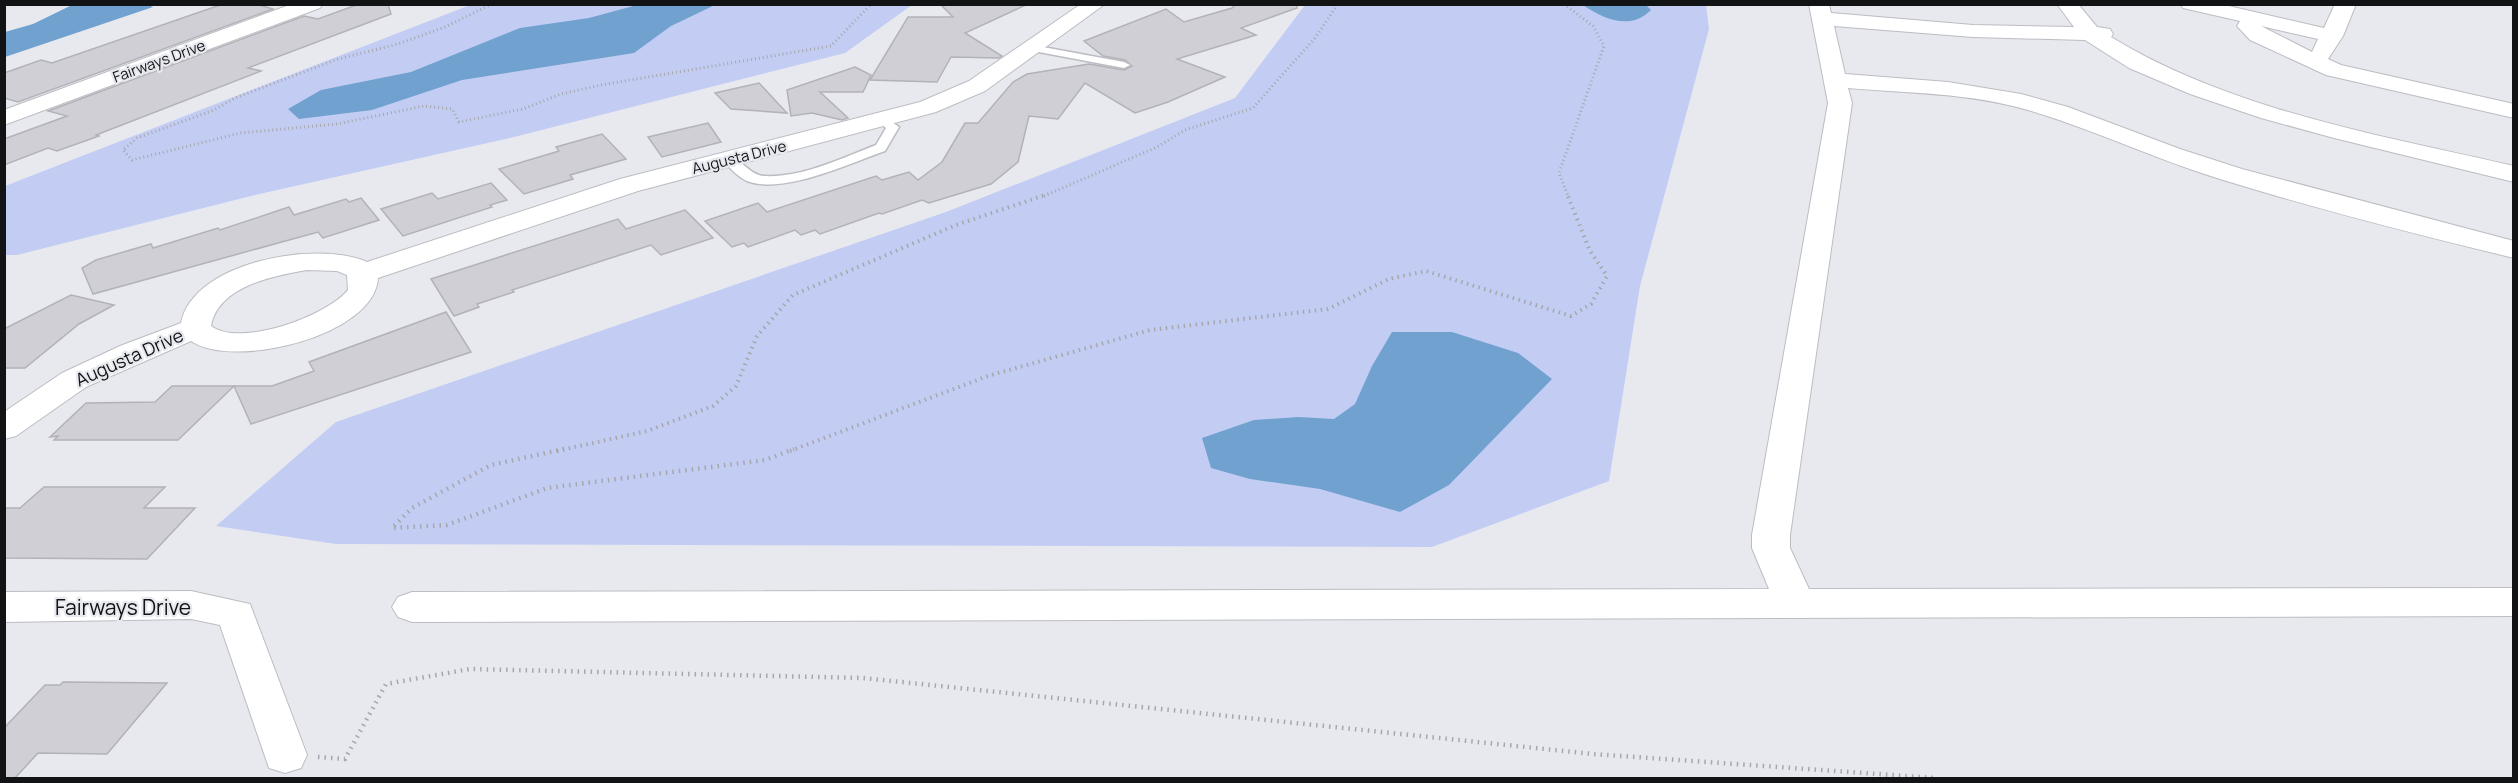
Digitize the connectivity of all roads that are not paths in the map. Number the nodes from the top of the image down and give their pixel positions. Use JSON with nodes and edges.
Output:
{"nodes":[{"id":1,"x":313,"y":4,"type":"edge"},
{"id":2,"x":1095,"y":4,"type":"edge"},
{"id":3,"x":2190,"y":4,"type":"edge"},
{"id":4,"x":2346,"y":4,"type":"edge"},
{"id":5,"x":1820,"y":10,"type":"edge"},
{"id":6,"x":2252,"y":18,"type":"junction"},
{"id":7,"x":2092,"y":20,"type":"edge"},
{"id":8,"x":2332,"y":36,"type":"junction"},
{"id":9,"x":1032,"y":48,"type":"junction"},
{"id":10,"x":2316,"y":63,"type":"junction"},
{"id":11,"x":1124,"y":65,"type":"dead end"},
{"id":12,"x":1837,"y":80,"type":"junction"},
{"id":13,"x":2514,"y":111,"type":"edge"},
{"id":14,"x":4,"y":118,"type":"edge"},
{"id":15,"x":2514,"y":162,"type":"edge"},
{"id":16,"x":2514,"y":174,"type":"edge"},
{"id":17,"x":2514,"y":250,"type":"edge"},
{"id":18,"x":364,"y":273,"type":"junction"},
{"id":19,"x":195,"y":328,"type":"junction"},
{"id":20,"x":4,"y":428,"type":"edge"},
{"id":21,"x":2514,"y":602,"type":"edge"},
{"id":22,"x":1795,"y":603,"type":"junction"},
{"id":23,"x":4,"y":607,"type":"edge"},
{"id":24,"x":412,"y":607,"type":"dead end"},
{"id":25,"x":285,"y":755,"type":"road end"}],
"edges":[{"from":1,"to":14,"type":"street","name":"Fairways Drive"},
{"from":2,"to":9,"type":"street","name":"Augusta Drive"},
{"from":3,"to":6,"type":"street"},
{"from":4,"to":8,"type":"street"},
{"from":5,"to":7,"type":"street"},
{"from":5,"to":7,"type":"street"},
{"from":5,"to":12,"type":"street"},
{"from":6,"to":8,"type":"street"},
{"from":6,"to":10,"type":"street"},
{"from":7,"to":15,"type":"street"},
{"from":7,"to":16,"type":"street"},
{"from":8,"to":10,"type":"street"},
{"from":9,"to":11,"type":"lane"},
{"from":9,"to":18,"type":"street","name":"Augusta Drive"},
{"from":10,"to":13,"type":"street"},
{"from":12,"to":17,"type":"street"},
{"from":12,"to":22,"type":"street"},
{"from":18,"to":19,"type":"street","name":"Augusta Drive"},
{"from":18,"to":19,"type":"street","name":"Augusta Drive"},
{"from":19,"to":20,"type":"street","name":"Augusta Drive"},
{"from":21,"to":22,"type":"street"},
{"from":22,"to":24,"type":"street"},
{"from":23,"to":25,"type":"street","name":"Fairways Drive"}]}
